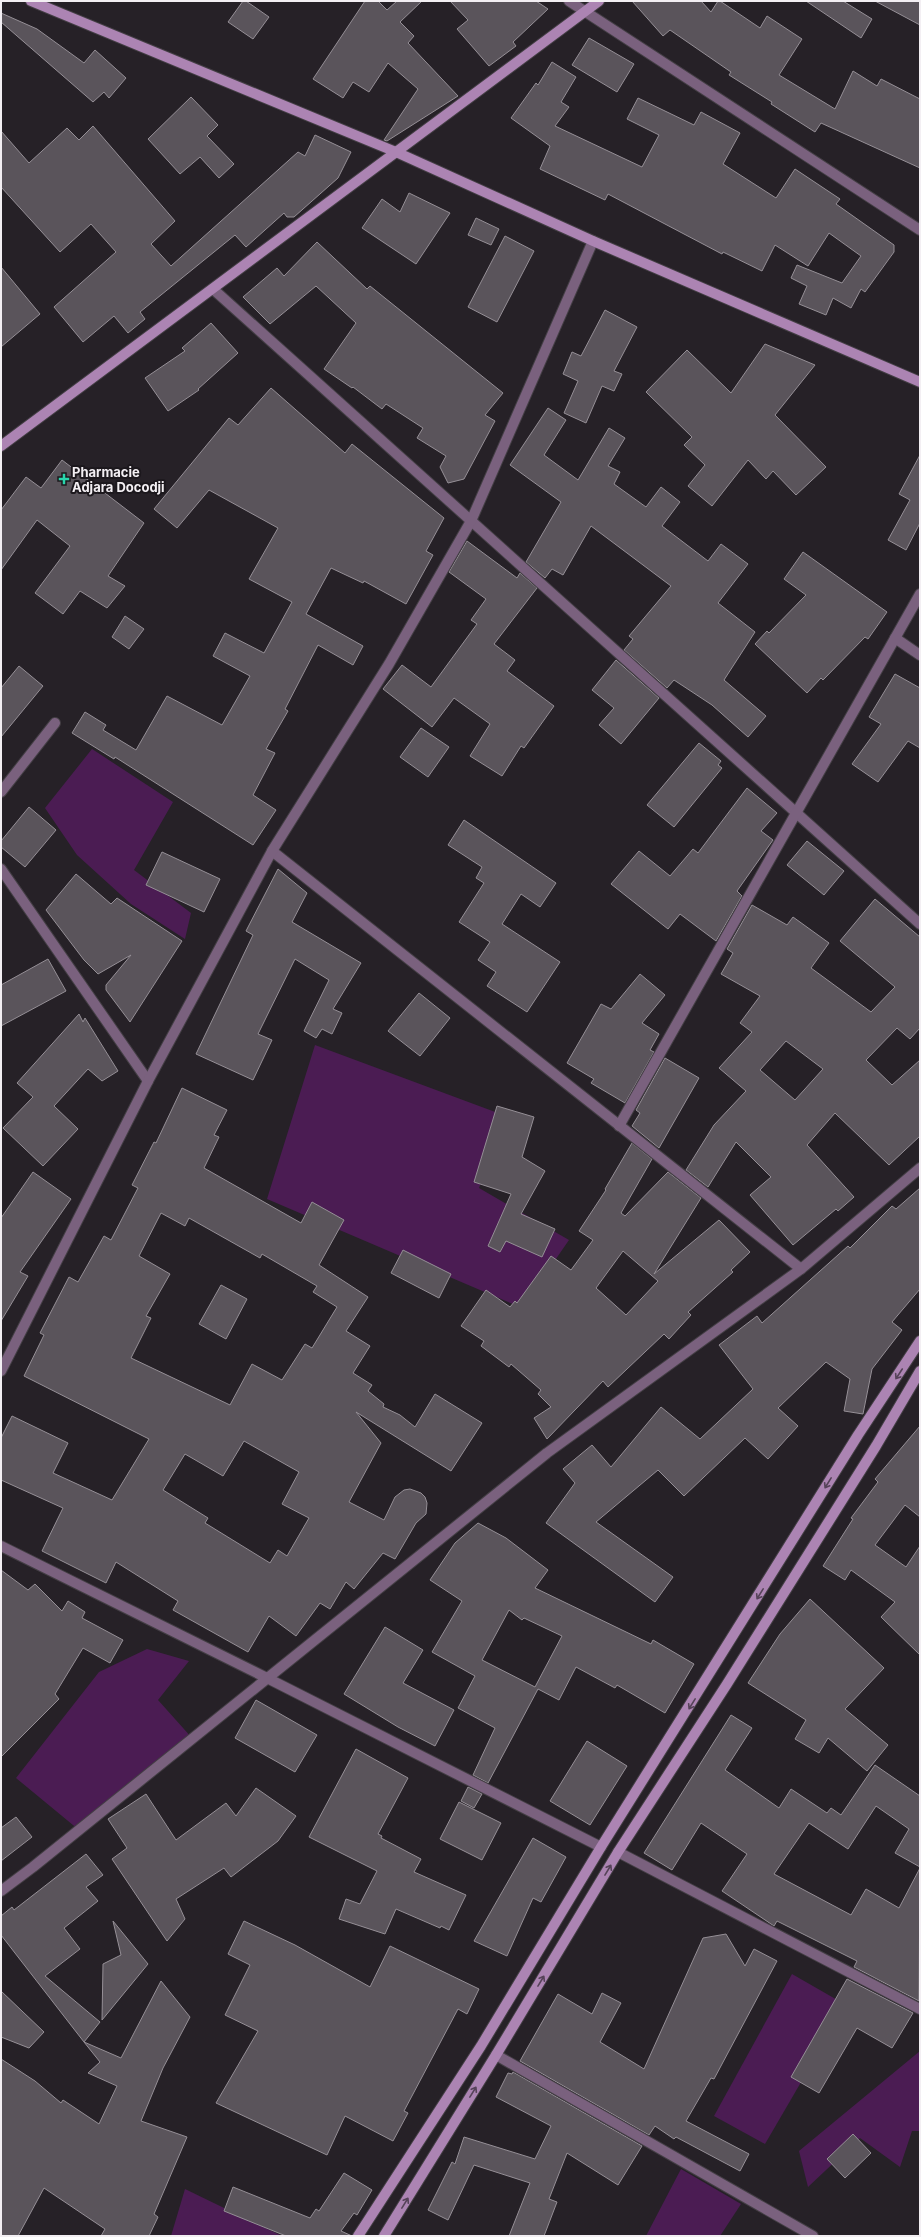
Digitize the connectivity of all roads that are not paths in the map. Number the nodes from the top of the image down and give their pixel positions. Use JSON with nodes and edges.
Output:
{"nodes":[{"id":1,"x":31,"y":1,"type":"edge"},
{"id":2,"x":569,"y":1,"type":"edge"},
{"id":3,"x":599,"y":1,"type":"edge"},
{"id":4,"x":585,"y":12,"type":"junction"},
{"id":5,"x":396,"y":152,"type":"junction"},
{"id":6,"x":920,"y":230,"type":"edge"},
{"id":7,"x":593,"y":241,"type":"junction"},
{"id":8,"x":212,"y":289,"type":"junction"},
{"id":9,"x":920,"y":382,"type":"edge"},
{"id":10,"x":1,"y":446,"type":"edge"},
{"id":11,"x":471,"y":521,"type":"junction"},
{"id":12,"x":920,"y":594,"type":"edge"},
{"id":13,"x":895,"y":638,"type":"junction"},
{"id":14,"x":920,"y":655,"type":"edge"},
{"id":15,"x":55,"y":724,"type":"dead end"},
{"id":16,"x":1,"y":792,"type":"edge"},
{"id":17,"x":795,"y":812,"type":"junction"},
{"id":18,"x":272,"y":851,"type":"junction"},
{"id":19,"x":1,"y":869,"type":"edge"},
{"id":20,"x":920,"y":924,"type":"edge"},
{"id":21,"x":148,"y":1081,"type":"junction"},
{"id":22,"x":620,"y":1126,"type":"junction"},
{"id":23,"x":920,"y":1168,"type":"edge"},
{"id":24,"x":801,"y":1269,"type":"junction"},
{"id":25,"x":920,"y":1341,"type":"edge"},
{"id":26,"x":1,"y":1371,"type":"edge"},
{"id":27,"x":920,"y":1371,"type":"edge"},
{"id":28,"x":1,"y":1546,"type":"edge"},
{"id":29,"x":267,"y":1678,"type":"junction"},
{"id":30,"x":601,"y":1847,"type":"junction"},
{"id":31,"x":618,"y":1852,"type":"junction"},
{"id":32,"x":1,"y":1891,"type":"edge"},
{"id":33,"x":920,"y":2009,"type":"edge"},
{"id":34,"x":496,"y":2055,"type":"junction"},
{"id":35,"x":358,"y":2236,"type":"edge"},
{"id":36,"x":384,"y":2236,"type":"edge"},
{"id":37,"x":813,"y":2236,"type":"edge"}],
"edges":[{"from":1,"to":5,"type":"street"},
{"from":2,"to":4,"type":"street"},
{"from":3,"to":4,"type":"street"},
{"from":4,"to":5,"type":"street"},
{"from":4,"to":6,"type":"street"},
{"from":5,"to":7,"type":"street"},
{"from":5,"to":8,"type":"street"},
{"from":7,"to":9,"type":"street"},
{"from":7,"to":11,"type":"street"},
{"from":8,"to":10,"type":"street"},
{"from":8,"to":11,"type":"street"},
{"from":11,"to":17,"type":"street"},
{"from":11,"to":18,"type":"street"},
{"from":12,"to":13,"type":"street"},
{"from":13,"to":14,"type":"street"},
{"from":13,"to":17,"type":"street"},
{"from":15,"to":16,"type":"street"},
{"from":17,"to":20,"type":"street"},
{"from":17,"to":22,"type":"street"},
{"from":18,"to":21,"type":"street"},
{"from":18,"to":22,"type":"street"},
{"from":19,"to":21,"type":"street"},
{"from":21,"to":26,"type":"street"},
{"from":22,"to":24,"type":"street"},
{"from":23,"to":24,"type":"street"},
{"from":24,"to":29,"type":"street"},
{"from":25,"to":30,"type":"street","one_way":true},
{"from":27,"to":31,"type":"street"},
{"from":28,"to":29,"type":"street"},
{"from":29,"to":30,"type":"street"},
{"from":29,"to":32,"type":"street"},
{"from":30,"to":35,"type":"street"},
{"from":31,"to":33,"type":"street"},
{"from":34,"to":31,"type":"street","one_way":true},
{"from":36,"to":34,"type":"street","one_way":true},
{"from":34,"to":37,"type":"street"}]}
